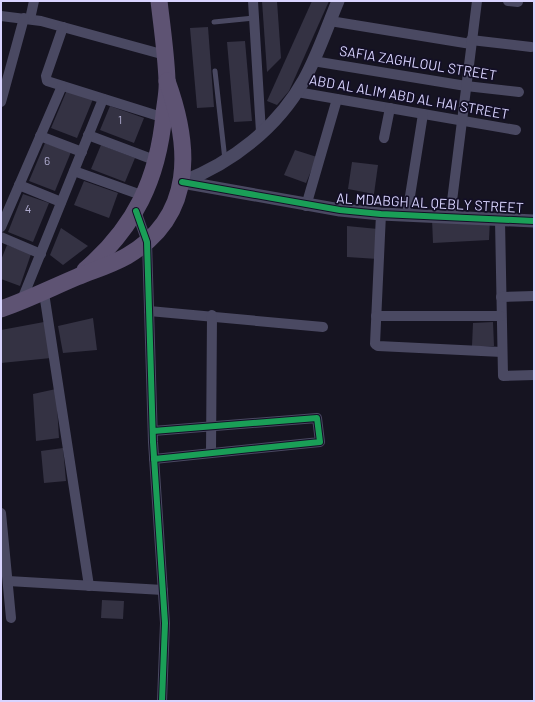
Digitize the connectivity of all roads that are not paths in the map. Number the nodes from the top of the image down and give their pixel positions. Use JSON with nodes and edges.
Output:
{"nodes":[{"id":1,"x":34,"y":1,"type":"edge"},
{"id":2,"x":159,"y":1,"type":"edge"},
{"id":3,"x":254,"y":1,"type":"edge"},
{"id":4,"x":338,"y":1,"type":"edge"},
{"id":5,"x":477,"y":1,"type":"edge"},
{"id":6,"x":1,"y":16,"type":"edge"},
{"id":7,"x":254,"y":18,"type":"junction"},
{"id":8,"x":27,"y":19,"type":"junction"},
{"id":9,"x":330,"y":21,"type":"junction"},
{"id":10,"x":214,"y":22,"type":"dead end"},
{"id":11,"x":63,"y":27,"type":"junction"},
{"id":12,"x":471,"y":42,"type":"junction"},
{"id":13,"x":531,"y":47,"type":"dead end"},
{"id":14,"x":165,"y":55,"type":"junction"},
{"id":15,"x":313,"y":61,"type":"junction"},
{"id":16,"x":215,"y":71,"type":"dead end"},
{"id":17,"x":62,"y":86,"type":"junction"},
{"id":18,"x":466,"y":86,"type":"junction"},
{"id":19,"x":297,"y":92,"type":"junction"},
{"id":20,"x":519,"y":92,"type":"dead end"},
{"id":21,"x":103,"y":99,"type":"junction"},
{"id":22,"x":337,"y":99,"type":"junction"},
{"id":23,"x":1,"y":102,"type":"edge"},
{"id":24,"x":390,"y":108,"type":"junction"},
{"id":25,"x":423,"y":114,"type":"junction"},
{"id":26,"x":172,"y":120,"type":"junction"},
{"id":27,"x":462,"y":121,"type":"junction"},
{"id":28,"x":516,"y":130,"type":"dead end"},
{"id":29,"x":261,"y":132,"type":"junction"},
{"id":30,"x":88,"y":135,"type":"junction"},
{"id":31,"x":40,"y":136,"type":"junction"},
{"id":32,"x":384,"y":138,"type":"dead end"},
{"id":33,"x":82,"y":152,"type":"junction"},
{"id":34,"x":157,"y":160,"type":"junction"},
{"id":35,"x":225,"y":161,"type":"junction"},
{"id":36,"x":74,"y":171,"type":"junction"},
{"id":37,"x":182,"y":182,"type":"junction"},
{"id":38,"x":19,"y":185,"type":"junction"},
{"id":39,"x":144,"y":196,"type":"junction"},
{"id":40,"x":61,"y":202,"type":"junction"},
{"id":41,"x":306,"y":206,"type":"junction"},
{"id":42,"x":136,"y":211,"type":"junction"},
{"id":43,"x":381,"y":214,"type":"junction"},
{"id":44,"x":407,"y":215,"type":"junction"},
{"id":45,"x":450,"y":217,"type":"junction"},
{"id":46,"x":500,"y":220,"type":"junction"},
{"id":47,"x":534,"y":221,"type":"edge"},
{"id":48,"x":1,"y":227,"type":"edge"},
{"id":49,"x":1,"y":237,"type":"edge"},
{"id":50,"x":147,"y":242,"type":"junction"},
{"id":51,"x":41,"y":254,"type":"junction"},
{"id":52,"x":77,"y":277,"type":"junction"},
{"id":53,"x":44,"y":293,"type":"junction"},
{"id":54,"x":534,"y":296,"type":"edge"},
{"id":55,"x":501,"y":297,"type":"junction"},
{"id":56,"x":21,"y":302,"type":"junction"},
{"id":57,"x":1,"y":309,"type":"edge"},
{"id":58,"x":149,"y":311,"type":"junction"},
{"id":59,"x":212,"y":315,"type":"junction"},
{"id":60,"x":376,"y":316,"type":"junction"},
{"id":61,"x":501,"y":316,"type":"junction"},
{"id":62,"x":323,"y":327,"type":"dead end"},
{"id":63,"x":502,"y":352,"type":"junction"},
{"id":64,"x":534,"y":375,"type":"edge"},
{"id":65,"x":211,"y":426,"type":"junction"},
{"id":66,"x":152,"y":431,"type":"junction"},
{"id":67,"x":211,"y":452,"type":"junction"},
{"id":68,"x":154,"y":458,"type":"junction"},
{"id":69,"x":1,"y":513,"type":"edge"},
{"id":70,"x":8,"y":581,"type":"junction"},
{"id":71,"x":89,"y":586,"type":"junction"},
{"id":72,"x":163,"y":590,"type":"junction"},
{"id":73,"x":11,"y":618,"type":"dead end"},
{"id":74,"x":162,"y":701,"type":"edge"}],
"edges":[{"from":1,"to":8,"type":"street"},
{"from":2,"to":14,"type":"main road"},
{"from":3,"to":7,"type":"street"},
{"from":4,"to":9,"type":"street"},
{"from":5,"to":12,"type":"street"},
{"from":6,"to":8,"type":"street"},
{"from":7,"to":10,"type":"lane"},
{"from":7,"to":29,"type":"street"},
{"from":8,"to":11,"type":"street"},
{"from":8,"to":23,"type":"street"},
{"from":9,"to":12,"type":"street"},
{"from":9,"to":15,"type":"street"},
{"from":11,"to":14,"type":"street"},
{"from":11,"to":17,"type":"street"},
{"from":12,"to":13,"type":"street"},
{"from":12,"to":18,"type":"street"},
{"from":14,"to":26,"type":"main road"},
{"from":15,"to":18,"type":"street","name":"SAFIA ZAGHLOUL STREET"},
{"from":15,"to":19,"type":"street"},
{"from":16,"to":35,"type":"lane"},
{"from":17,"to":21,"type":"street"},
{"from":17,"to":31,"type":"street"},
{"from":18,"to":20,"type":"street","name":"SAFIA ZAGHLOUL STREET"},
{"from":18,"to":27,"type":"street"},
{"from":19,"to":22,"type":"street","name":"ABD AL ALIM ABD AL HAI STREET"},
{"from":19,"to":29,"type":"street"},
{"from":21,"to":26,"type":"street"},
{"from":21,"to":30,"type":"street"},
{"from":22,"to":24,"type":"street","name":"ABD AL ALIM ABD AL HAI STREET"},
{"from":22,"to":41,"type":"street"},
{"from":24,"to":25,"type":"street","name":"ABD AL ALIM ABD AL HAI STREET"},
{"from":24,"to":32,"type":"street"},
{"from":25,"to":27,"type":"street","name":"ABD AL ALIM ABD AL HAI STREET"},
{"from":25,"to":44,"type":"street"},
{"from":26,"to":34,"type":"main road"},
{"from":26,"to":37,"type":"main road"},
{"from":27,"to":28,"type":"street","name":"ABD AL ALIM ABD AL HAI STREET"},
{"from":27,"to":45,"type":"street"},
{"from":29,"to":35,"type":"street"},
{"from":30,"to":33,"type":"street"},
{"from":30,"to":34,"type":"street"},
{"from":31,"to":33,"type":"street"},
{"from":31,"to":38,"type":"street"},
{"from":33,"to":36,"type":"street"},
{"from":34,"to":39,"type":"main road"},
{"from":35,"to":37,"type":"street"},
{"from":36,"to":39,"type":"street"},
{"from":36,"to":40,"type":"street"},
{"from":37,"to":41,"type":"street","name":"AL MDABGH AL QEBLY STREET"},
{"from":37,"to":50,"type":"main road"},
{"from":38,"to":40,"type":"street"},
{"from":38,"to":48,"type":"street"},
{"from":39,"to":42,"type":"main road"},
{"from":40,"to":51,"type":"street"},
{"from":41,"to":43,"type":"street","name":"AL MDABGH AL QEBLY STREET"},
{"from":42,"to":50,"type":"street"},
{"from":42,"to":52,"type":"main road"},
{"from":43,"to":44,"type":"street","name":"AL MDABGH AL QEBLY STREET"},
{"from":43,"to":60,"type":"street"},
{"from":44,"to":45,"type":"street","name":"AL MDABGH AL QEBLY STREET"},
{"from":45,"to":46,"type":"street","name":"AL MDABGH AL QEBLY STREET"},
{"from":46,"to":47,"type":"street","name":"AL MDABGH AL QEBLY STREET"},
{"from":46,"to":55,"type":"street"},
{"from":49,"to":51,"type":"street"},
{"from":50,"to":52,"type":"main road"},
{"from":50,"to":58,"type":"street"},
{"from":51,"to":56,"type":"street"},
{"from":52,"to":53,"type":"main road"},
{"from":53,"to":56,"type":"main road"},
{"from":53,"to":71,"type":"street"},
{"from":54,"to":55,"type":"street"},
{"from":55,"to":61,"type":"street"},
{"from":56,"to":57,"type":"main road"},
{"from":58,"to":59,"type":"street"},
{"from":58,"to":66,"type":"street"},
{"from":59,"to":62,"type":"street"},
{"from":59,"to":65,"type":"street"},
{"from":60,"to":61,"type":"street"},
{"from":60,"to":63,"type":"street"},
{"from":61,"to":63,"type":"street"},
{"from":63,"to":64,"type":"street"},
{"from":65,"to":66,"type":"street"},
{"from":65,"to":67,"type":"street"},
{"from":65,"to":67,"type":"street"},
{"from":66,"to":68,"type":"street"},
{"from":67,"to":68,"type":"street"},
{"from":68,"to":72,"type":"street"},
{"from":69,"to":70,"type":"street"},
{"from":70,"to":71,"type":"street"},
{"from":70,"to":73,"type":"street"},
{"from":71,"to":72,"type":"street"},
{"from":72,"to":74,"type":"street"}]}
